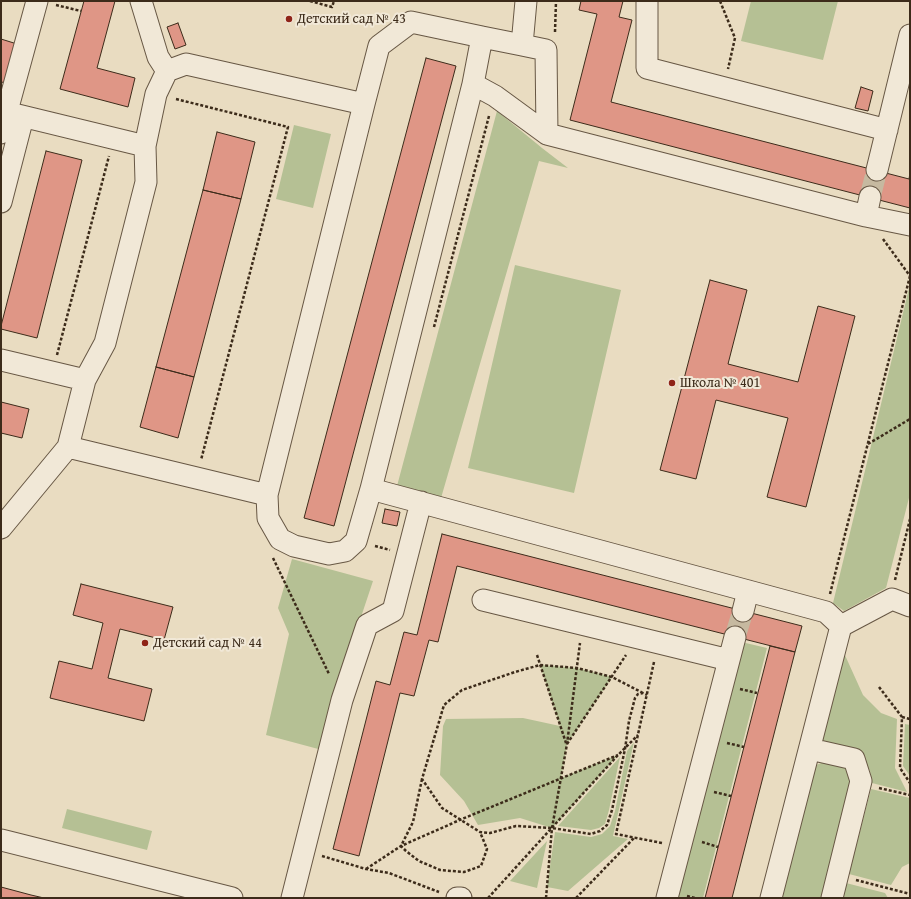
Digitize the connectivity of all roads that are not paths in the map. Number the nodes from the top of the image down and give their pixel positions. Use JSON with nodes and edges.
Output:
{"nodes":[{"id":1,"x":141,"y":1,"type":"edge"},
{"id":2,"x":526,"y":1,"type":"edge"},
{"id":3,"x":647,"y":1,"type":"edge"},
{"id":4,"x":45,"y":3,"type":"edge"},
{"id":5,"x":910,"y":35,"type":"edge"},
{"id":6,"x":482,"y":37,"type":"junction"},
{"id":7,"x":522,"y":45,"type":"junction"},
{"id":8,"x":167,"y":71,"type":"junction"},
{"id":9,"x":473,"y":84,"type":"junction"},
{"id":10,"x":364,"y":104,"type":"junction"},
{"id":11,"x":10,"y":113,"type":"edge"},
{"id":12,"x":887,"y":130,"type":"junction"},
{"id":13,"x":1,"y":133,"type":"edge"},
{"id":14,"x":547,"y":134,"type":"junction"},
{"id":15,"x":145,"y":146,"type":"junction"},
{"id":16,"x":877,"y":170,"type":"tunnel mouth"},
{"id":17,"x":1,"y":202,"type":"edge"},
{"id":18,"x":910,"y":225,"type":"edge"},
{"id":19,"x":1,"y":360,"type":"edge"},
{"id":20,"x":85,"y":380,"type":"junction"},
{"id":21,"x":68,"y":447,"type":"junction"},
{"id":22,"x":371,"y":489,"type":"junction"},
{"id":23,"x":268,"y":495,"type":"junction"},
{"id":24,"x":421,"y":502,"type":"junction"},
{"id":25,"x":1,"y":528,"type":"edge"},
{"id":26,"x":748,"y":591,"type":"junction"},
{"id":27,"x":904,"y":599,"type":"edge"},
{"id":28,"x":483,"y":600,"type":"dead end"},
{"id":29,"x":743,"y":611,"type":"tunnel mouth"},
{"id":30,"x":841,"y":626,"type":"junction"},
{"id":31,"x":736,"y":637,"type":"tunnel mouth"},
{"id":32,"x":729,"y":660,"type":"junction"},
{"id":33,"x":810,"y":749,"type":"junction"},
{"id":34,"x":1,"y":840,"type":"edge"},
{"id":35,"x":232,"y":898,"type":"edge"},
{"id":36,"x":292,"y":898,"type":"edge"},
{"id":37,"x":457,"y":898,"type":"edge"},
{"id":38,"x":461,"y":898,"type":"edge"},
{"id":39,"x":667,"y":898,"type":"edge"},
{"id":40,"x":772,"y":898,"type":"edge"},
{"id":41,"x":832,"y":898,"type":"edge"}],
"edges":[{"from":1,"to":8,"type":"lane"},
{"from":2,"to":7,"type":"lane"},
{"from":3,"to":12,"type":"lane"},
{"from":4,"to":11,"type":"lane"},
{"from":5,"to":12,"type":"lane"},
{"from":6,"to":7,"type":"lane"},
{"from":6,"to":9,"type":"lane"},
{"from":6,"to":10,"type":"lane"},
{"from":7,"to":14,"type":"lane"},
{"from":8,"to":10,"type":"lane"},
{"from":8,"to":15,"type":"lane"},
{"from":9,"to":14,"type":"lane"},
{"from":9,"to":22,"type":"lane"},
{"from":10,"to":23,"type":"lane"},
{"from":11,"to":13,"type":"lane"},
{"from":11,"to":15,"type":"lane"},
{"from":11,"to":17,"type":"lane"},
{"from":12,"to":16,"type":"lane"},
{"from":14,"to":18,"type":"lane"},
{"from":15,"to":20,"type":"lane"},
{"from":19,"to":20,"type":"lane"},
{"from":20,"to":21,"type":"lane"},
{"from":21,"to":23,"type":"lane"},
{"from":21,"to":25,"type":"lane"},
{"from":22,"to":23,"type":"lane"},
{"from":22,"to":24,"type":"lane"},
{"from":24,"to":26,"type":"lane"},
{"from":24,"to":36,"type":"lane"},
{"from":26,"to":29,"type":"lane"},
{"from":26,"to":30,"type":"lane"},
{"from":27,"to":30,"type":"lane"},
{"from":28,"to":32,"type":"lane"},
{"from":30,"to":33,"type":"lane"},
{"from":31,"to":32,"type":"lane"},
{"from":32,"to":39,"type":"lane"},
{"from":33,"to":40,"type":"lane"},
{"from":33,"to":41,"type":"lane"},
{"from":34,"to":35,"type":"lane"},
{"from":37,"to":38,"type":"lane"}]}
